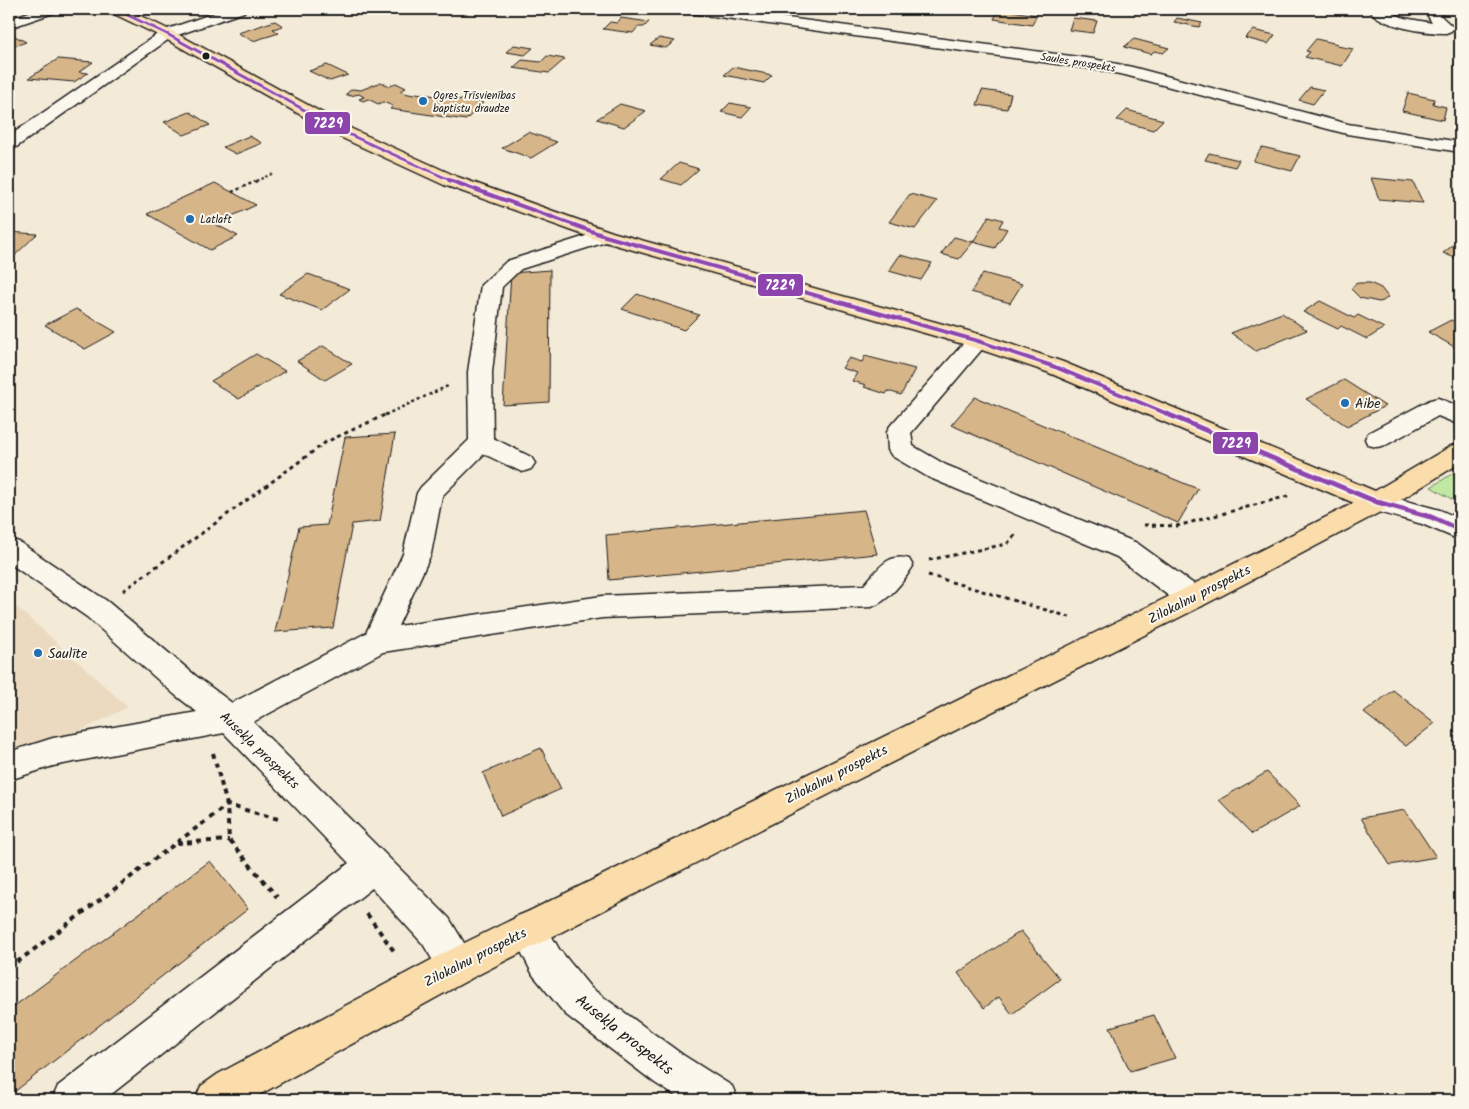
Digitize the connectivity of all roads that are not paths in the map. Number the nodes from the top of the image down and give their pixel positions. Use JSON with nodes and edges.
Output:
{"nodes":[{"id":1,"x":51,"y":9,"type":"edge"},
{"id":2,"x":115,"y":9,"type":"edge"},
{"id":3,"x":239,"y":9,"type":"edge"},
{"id":4,"x":690,"y":9,"type":"edge"},
{"id":5,"x":1376,"y":9,"type":"edge"},
{"id":6,"x":1417,"y":9,"type":"edge"},
{"id":7,"x":1431,"y":9,"type":"edge"},
{"id":8,"x":9,"y":24,"type":"edge"},
{"id":9,"x":1440,"y":28,"type":"junction"},
{"id":10,"x":167,"y":34,"type":"junction"},
{"id":11,"x":1460,"y":37,"type":"edge"},
{"id":12,"x":9,"y":144,"type":"edge"},
{"id":13,"x":1460,"y":147,"type":"edge"},
{"id":14,"x":606,"y":236,"type":"junction"},
{"id":15,"x":978,"y":341,"type":"junction"},
{"id":16,"x":1460,"y":417,"type":"edge"},
{"id":17,"x":1377,"y":439,"type":"dead end"},
{"id":18,"x":481,"y":442,"type":"junction"},
{"id":19,"x":1460,"y":452,"type":"edge"},
{"id":20,"x":522,"y":463,"type":"dead end"},
{"id":21,"x":1377,"y":502,"type":"junction"},
{"id":22,"x":1460,"y":530,"type":"edge"},
{"id":23,"x":9,"y":549,"type":"edge"},
{"id":24,"x":899,"y":566,"type":"road end"},
{"id":25,"x":1192,"y":598,"type":"junction"},
{"id":26,"x":377,"y":641,"type":"junction"},
{"id":27,"x":230,"y":719,"type":"junction"},
{"id":28,"x":9,"y":766,"type":"edge"},
{"id":29,"x":374,"y":865,"type":"junction"},
{"id":30,"x":528,"y":930,"type":"junction"},
{"id":31,"x":457,"y":966,"type":"junction"},
{"id":32,"x":72,"y":1100,"type":"edge"},
{"id":33,"x":215,"y":1100,"type":"edge"},
{"id":34,"x":718,"y":1100,"type":"edge"}],
"edges":[{"from":1,"to":8,"type":"street"},
{"from":2,"to":10,"type":"main road"},
{"from":3,"to":10,"type":"street"},
{"from":4,"to":13,"type":"street","name":"Saules prospekts"},
{"from":5,"to":9,"type":"street"},
{"from":6,"to":9,"type":"street"},
{"from":7,"to":9,"type":"street"},
{"from":9,"to":11,"type":"street"},
{"from":10,"to":12,"type":"street"},
{"from":10,"to":14,"type":"main road"},
{"from":14,"to":15,"type":"main road"},
{"from":14,"to":18,"type":"street"},
{"from":15,"to":21,"type":"main road"},
{"from":15,"to":25,"type":"street"},
{"from":16,"to":17,"type":"street"},
{"from":18,"to":20,"type":"street"},
{"from":18,"to":26,"type":"street"},
{"from":19,"to":21,"type":"main road","name":"Zilokalnu prospekts"},
{"from":21,"to":22,"type":"street"},
{"from":21,"to":25,"type":"main road","name":"Zilokalnu prospekts"},
{"from":23,"to":27,"type":"street","name":"Ausekļa prospekts"},
{"from":24,"to":26,"type":"street"},
{"from":25,"to":30,"type":"main road","name":"Zilokalnu prospekts"},
{"from":26,"to":27,"type":"street"},
{"from":27,"to":28,"type":"street"},
{"from":27,"to":29,"type":"street","name":"Ausekļa prospekts"},
{"from":29,"to":31,"type":"street","name":"Ausekļa prospekts"},
{"from":29,"to":32,"type":"street"},
{"from":30,"to":31,"type":"main road","name":"Zilokalnu prospekts"},
{"from":30,"to":34,"type":"street","name":"Ausekļa prospekts"},
{"from":31,"to":33,"type":"main road","name":"Zilokalnu prospekts"}]}
